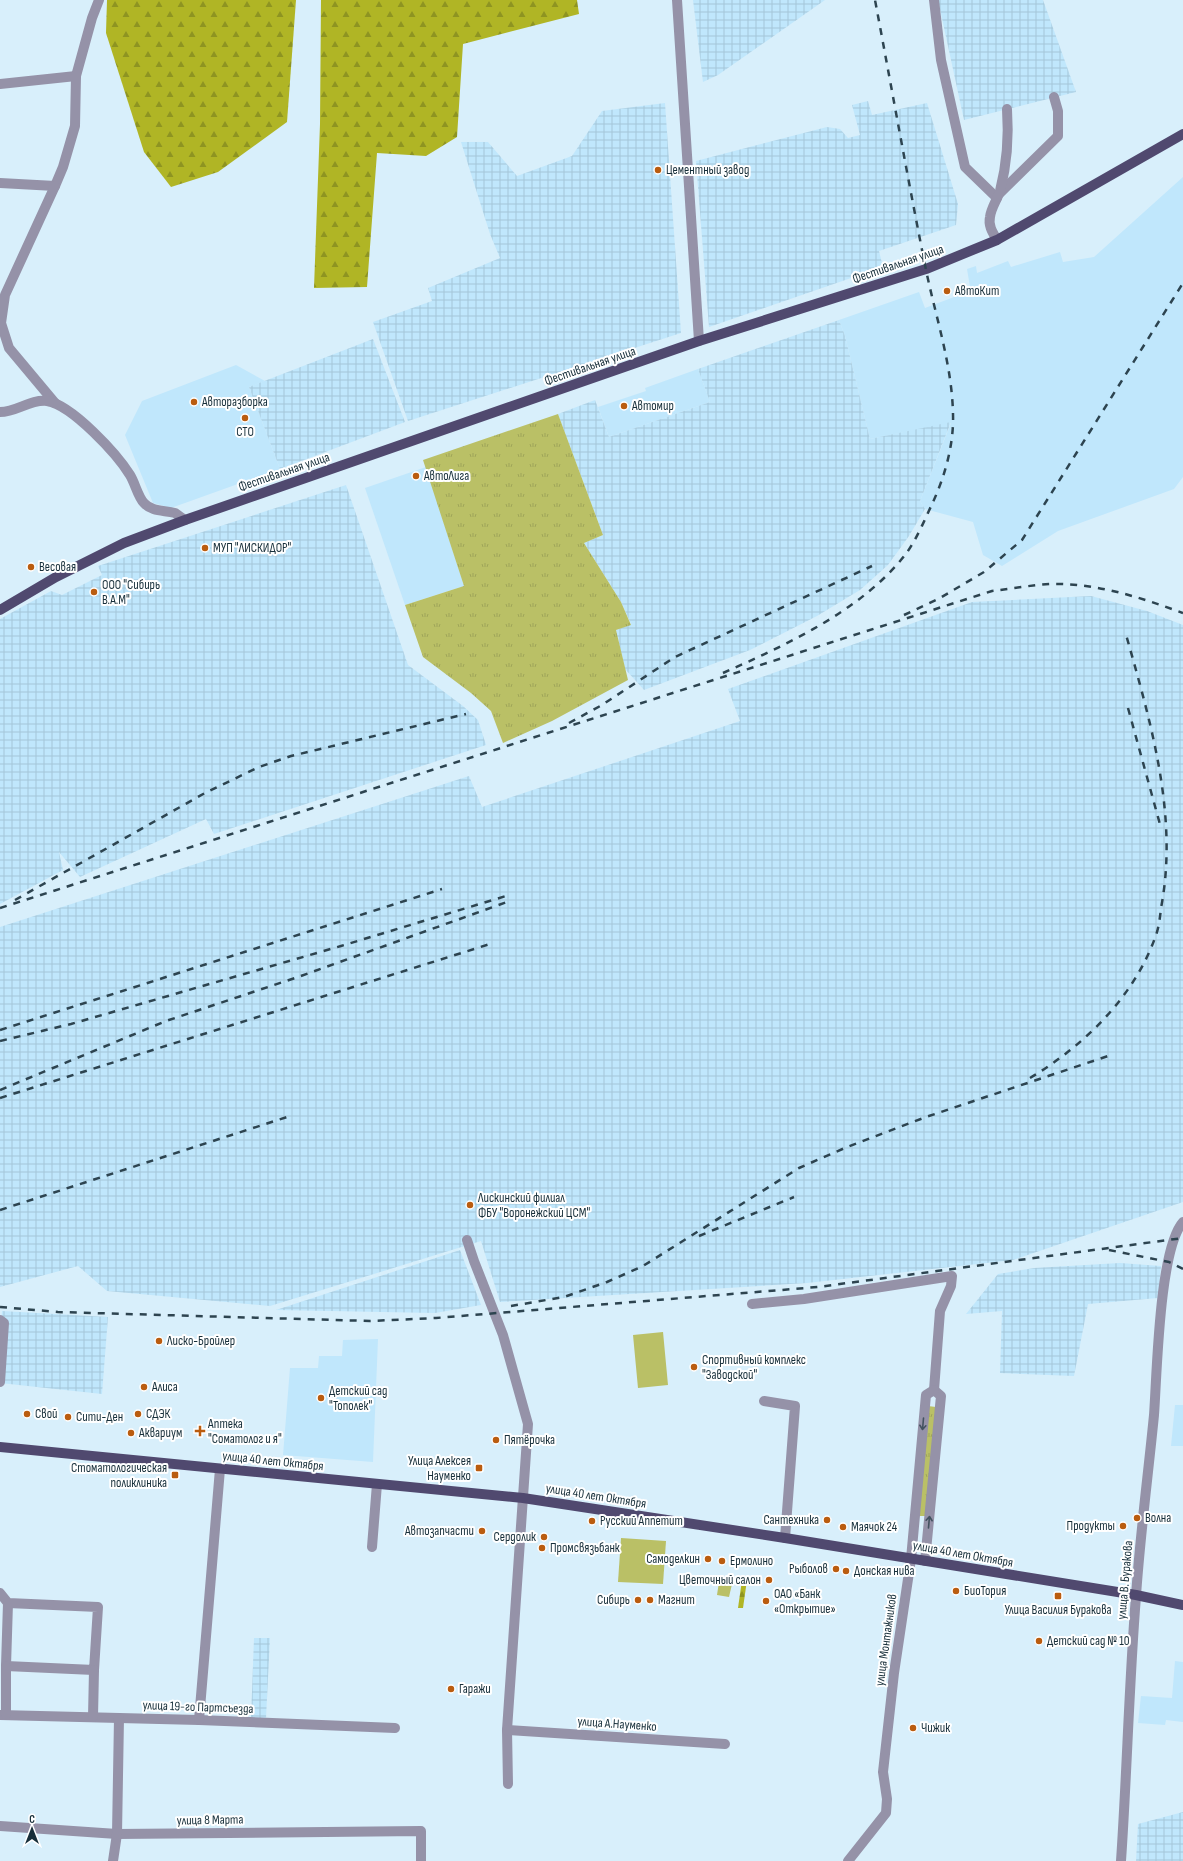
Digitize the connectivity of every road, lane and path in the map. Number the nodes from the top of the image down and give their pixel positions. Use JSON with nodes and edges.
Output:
{"nodes":[{"id":1,"x":99,"y":0,"type":"edge"},
{"id":2,"x":677,"y":0,"type":"edge"},
{"id":3,"x":934,"y":0,"type":"edge"},
{"id":4,"x":76,"y":76,"type":"junction"},
{"id":5,"x":0,"y":84,"type":"edge"},
{"id":6,"x":1054,"y":97,"type":"dead end"},
{"id":7,"x":1007,"y":109,"type":"dead end"},
{"id":8,"x":1183,"y":134,"type":"edge"},
{"id":9,"x":3,"y":182,"type":"edge"},
{"id":10,"x":55,"y":186,"type":"junction"},
{"id":11,"x":998,"y":196,"type":"junction"},
{"id":12,"x":997,"y":240,"type":"junction"},
{"id":13,"x":699,"y":342,"type":"junction"},
{"id":14,"x":55,"y":403,"type":"junction"},
{"id":15,"x":0,"y":412,"type":"edge"},
{"id":16,"x":185,"y":520,"type":"junction"},
{"id":17,"x":0,"y":610,"type":"edge"},
{"id":18,"x":1183,"y":1222,"type":"edge"},
{"id":19,"x":467,"y":1240,"type":"dead end"},
{"id":20,"x":752,"y":1304,"type":"dead end"},
{"id":21,"x":0,"y":1320,"type":"edge"},
{"id":22,"x":0,"y":1382,"type":"edge"},
{"id":23,"x":934,"y":1390,"type":"junction"},
{"id":24,"x":764,"y":1401,"type":"dead end"},
{"id":25,"x":0,"y":1447,"type":"edge"},
{"id":26,"x":220,"y":1469,"type":"junction"},
{"id":27,"x":377,"y":1484,"type":"junction"},
{"id":28,"x":523,"y":1498,"type":"junction"},
{"id":29,"x":785,"y":1538,"type":"junction"},
{"id":30,"x":372,"y":1547,"type":"dead end"},
{"id":31,"x":911,"y":1559,"type":"junction"},
{"id":32,"x":925,"y":1561,"type":"junction"},
{"id":33,"x":0,"y":1593,"type":"edge"},
{"id":34,"x":1136,"y":1595,"type":"junction"},
{"id":35,"x":8,"y":1603,"type":"junction"},
{"id":36,"x":1183,"y":1605,"type":"edge"},
{"id":37,"x":6,"y":1666,"type":"junction"},
{"id":38,"x":94,"y":1670,"type":"junction"},
{"id":39,"x":3,"y":1715,"type":"edge"},
{"id":40,"x":93,"y":1717,"type":"junction"},
{"id":41,"x":119,"y":1718,"type":"junction"},
{"id":42,"x":198,"y":1720,"type":"junction"},
{"id":43,"x":395,"y":1728,"type":"dead end"},
{"id":44,"x":507,"y":1730,"type":"junction"},
{"id":45,"x":725,"y":1744,"type":"dead end"},
{"id":46,"x":508,"y":1784,"type":"dead end"},
{"id":47,"x":0,"y":1826,"type":"edge"},
{"id":48,"x":117,"y":1834,"type":"junction"},
{"id":49,"x":113,"y":1861,"type":"edge"},
{"id":50,"x":421,"y":1861,"type":"edge"},
{"id":51,"x":848,"y":1861,"type":"edge"},
{"id":52,"x":1121,"y":1861,"type":"edge"}],
"edges":[{"from":1,"to":4,"type":"street"},
{"from":2,"to":13,"type":"street"},
{"from":3,"to":11,"type":"street"},
{"from":4,"to":5,"type":"street"},
{"from":4,"to":10,"type":"street"},
{"from":6,"to":11,"type":"street"},
{"from":7,"to":11,"type":"street"},
{"from":8,"to":12,"type":"main road","name":"Фестивальная улица"},
{"from":9,"to":10,"type":"street"},
{"from":10,"to":14,"type":"street"},
{"from":11,"to":12,"type":"street"},
{"from":12,"to":13,"type":"main road","name":"Фестивальная улица"},
{"from":13,"to":16,"type":"main road","name":"Фестивальная улица"},
{"from":14,"to":15,"type":"street"},
{"from":14,"to":16,"type":"street"},
{"from":16,"to":17,"type":"main road","name":"Фестивальная улица"},
{"from":18,"to":34,"type":"street","name":"улица В. Буракова"},
{"from":19,"to":28,"type":"street"},
{"from":20,"to":23,"type":"street","name":"улица Монтажников"},
{"from":21,"to":22,"type":"street"},
{"from":23,"to":31,"type":"street","name":"улица Монтажников","one_way":true},
{"from":32,"to":23,"type":"street","name":"улица Монтажников","one_way":true},
{"from":24,"to":29,"type":"street"},
{"from":25,"to":26,"type":"main road","name":"улица 40 лет Октября"},
{"from":26,"to":27,"type":"main road","name":"улица 40 лет Октября"},
{"from":26,"to":42,"type":"street"},
{"from":27,"to":28,"type":"main road","name":"улица 40 лет Октября"},
{"from":27,"to":30,"type":"street"},
{"from":28,"to":29,"type":"main road","name":"улица 40 лет Октября"},
{"from":28,"to":44,"type":"street"},
{"from":29,"to":31,"type":"main road","name":"улица 40 лет Октября"},
{"from":31,"to":32,"type":"main road","name":"улица 40 лет Октября"},
{"from":31,"to":51,"type":"street","name":"улица Монтажников"},
{"from":32,"to":34,"type":"main road","name":"улица 40 лет Октября"},
{"from":33,"to":35,"type":"street"},
{"from":34,"to":36,"type":"main road","name":"улица 40 лет Октября"},
{"from":34,"to":52,"type":"street","name":"улица В. Буракова"},
{"from":35,"to":37,"type":"street"},
{"from":35,"to":38,"type":"street"},
{"from":37,"to":38,"type":"street"},
{"from":37,"to":39,"type":"street"},
{"from":38,"to":40,"type":"street"},
{"from":39,"to":40,"type":"street","name":"улица 19-го Партсъезда"},
{"from":40,"to":41,"type":"street","name":"улица 19-го Партсъезда"},
{"from":41,"to":42,"type":"street","name":"улица 19-го Партсъезда"},
{"from":41,"to":48,"type":"street"},
{"from":42,"to":43,"type":"street","name":"улица 19-го Партсъезда"},
{"from":44,"to":45,"type":"street","name":"улица А.Науменко"},
{"from":44,"to":46,"type":"street"},
{"from":47,"to":48,"type":"street","name":"улица 8 Марта"},
{"from":48,"to":49,"type":"street"},
{"from":48,"to":50,"type":"street","name":"улица 8 Марта"}]}
